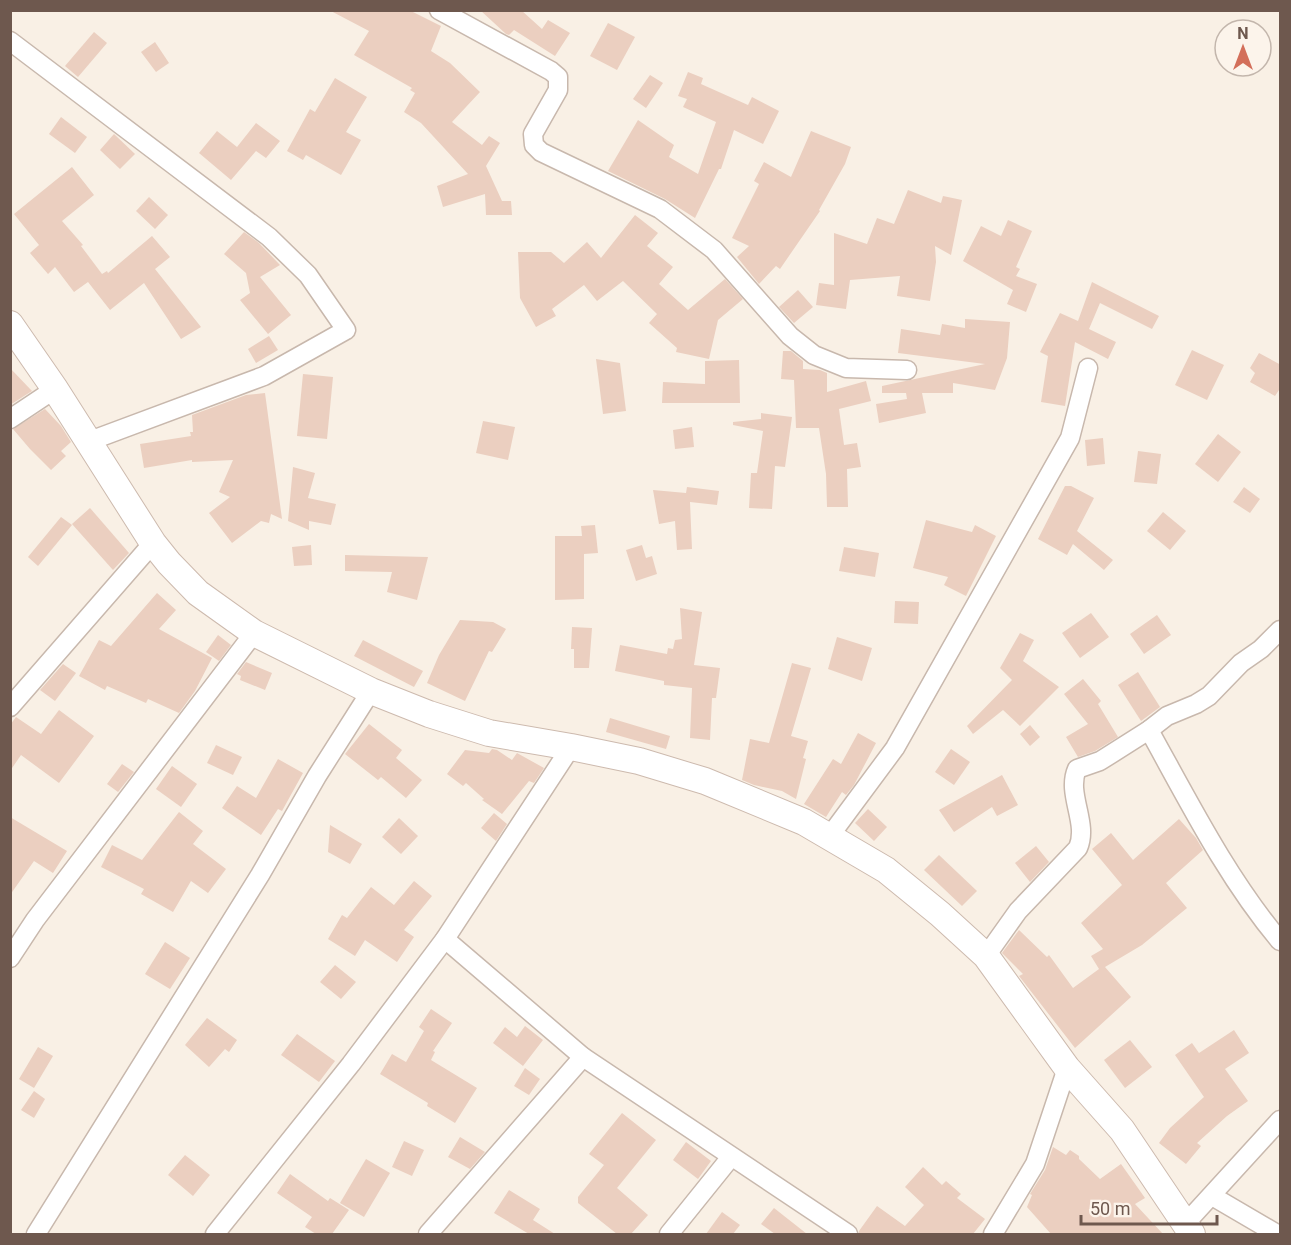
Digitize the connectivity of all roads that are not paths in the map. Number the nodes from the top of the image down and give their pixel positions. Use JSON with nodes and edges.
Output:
{"nodes":[{"id":1,"x":439,"y":10,"type":"edge"},
{"id":2,"x":10,"y":41,"type":"edge"},
{"id":3,"x":10,"y":324,"type":"edge"},
{"id":4,"x":1088,"y":369,"type":"dead end"},
{"id":5,"x":907,"y":370,"type":"dead end"},
{"id":6,"x":55,"y":389,"type":"junction"},
{"id":7,"x":10,"y":419,"type":"edge"},
{"id":8,"x":87,"y":442,"type":"junction"},
{"id":9,"x":153,"y":543,"type":"junction"},
{"id":10,"x":1281,"y":630,"type":"edge"},
{"id":11,"x":254,"y":633,"type":"junction"},
{"id":12,"x":371,"y":691,"type":"junction"},
{"id":13,"x":10,"y":708,"type":"edge"},
{"id":14,"x":1149,"y":730,"type":"junction"},
{"id":15,"x":571,"y":747,"type":"junction"},
{"id":16,"x":829,"y":837,"type":"junction"},
{"id":17,"x":445,"y":939,"type":"junction"},
{"id":18,"x":1281,"y":941,"type":"edge"},
{"id":19,"x":986,"y":956,"type":"junction"},
{"id":20,"x":10,"y":958,"type":"edge"},
{"id":21,"x":583,"y":1057,"type":"junction"},
{"id":22,"x":1067,"y":1068,"type":"junction"},
{"id":23,"x":1281,"y":1120,"type":"edge"},
{"id":24,"x":731,"y":1157,"type":"junction"},
{"id":25,"x":1212,"y":1196,"type":"junction"},
{"id":26,"x":1188,"y":1229,"type":"edge"},
{"id":27,"x":36,"y":1234,"type":"edge"},
{"id":28,"x":215,"y":1234,"type":"edge"},
{"id":29,"x":428,"y":1234,"type":"edge"},
{"id":30,"x":669,"y":1234,"type":"edge"},
{"id":31,"x":848,"y":1234,"type":"edge"},
{"id":32,"x":993,"y":1234,"type":"edge"},
{"id":33,"x":1277,"y":1234,"type":"edge"}],
"edges":[{"from":1,"to":5,"type":"street"},
{"from":2,"to":8,"type":"street"},
{"from":3,"to":6,"type":"main road"},
{"from":4,"to":16,"type":"street"},
{"from":6,"to":7,"type":"street"},
{"from":6,"to":8,"type":"main road"},
{"from":8,"to":9,"type":"main road"},
{"from":9,"to":11,"type":"main road"},
{"from":9,"to":13,"type":"street"},
{"from":10,"to":14,"type":"street"},
{"from":11,"to":12,"type":"main road"},
{"from":11,"to":20,"type":"street"},
{"from":12,"to":15,"type":"main road"},
{"from":12,"to":27,"type":"street"},
{"from":14,"to":18,"type":"street"},
{"from":14,"to":19,"type":"street"},
{"from":15,"to":16,"type":"main road"},
{"from":15,"to":17,"type":"street"},
{"from":16,"to":19,"type":"main road"},
{"from":17,"to":21,"type":"street"},
{"from":17,"to":28,"type":"street"},
{"from":19,"to":22,"type":"main road"},
{"from":21,"to":24,"type":"street"},
{"from":21,"to":29,"type":"street"},
{"from":22,"to":26,"type":"main road"},
{"from":22,"to":32,"type":"street"},
{"from":23,"to":25,"type":"street"},
{"from":24,"to":30,"type":"street"},
{"from":24,"to":31,"type":"street"},
{"from":25,"to":26,"type":"street"},
{"from":25,"to":33,"type":"street"}]}
